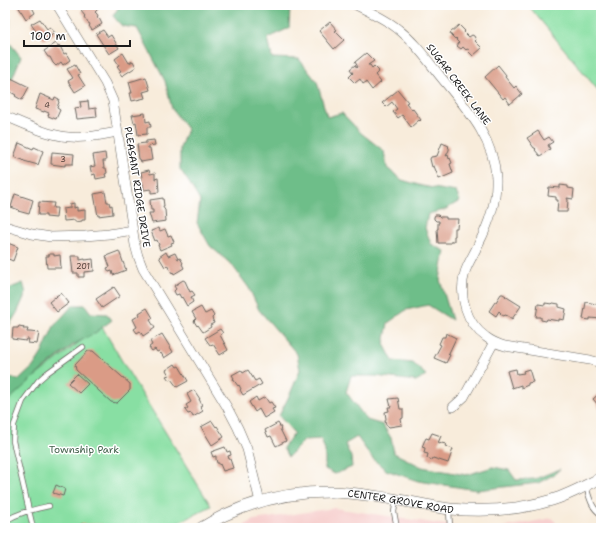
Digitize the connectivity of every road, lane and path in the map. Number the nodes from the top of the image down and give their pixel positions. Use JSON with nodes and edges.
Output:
{"nodes":[{"id":1,"x":57,"y":5,"type":"edge"},
{"id":2,"x":356,"y":5,"type":"edge"},
{"id":3,"x":5,"y":116,"type":"edge"},
{"id":4,"x":117,"y":132,"type":"junction"},
{"id":5,"x":5,"y":226,"type":"edge"},
{"id":6,"x":132,"y":230,"type":"junction"},
{"id":7,"x":494,"y":342,"type":"junction"},
{"id":8,"x":83,"y":347,"type":"dead end"},
{"id":9,"x":601,"y":363,"type":"edge"},
{"id":10,"x":453,"y":407,"type":"dead end"},
{"id":11,"x":601,"y":478,"type":"edge"},
{"id":12,"x":586,"y":486,"type":"junction"},
{"id":13,"x":396,"y":500,"type":"junction"},
{"id":14,"x":260,"y":502,"type":"junction"},
{"id":15,"x":49,"y":506,"type":"dead end"},
{"id":16,"x":449,"y":508,"type":"junction"},
{"id":17,"x":30,"y":510,"type":"junction"},
{"id":18,"x":601,"y":514,"type":"edge"},
{"id":19,"x":5,"y":521,"type":"edge"},
{"id":20,"x":34,"y":528,"type":"edge"},
{"id":21,"x":201,"y":528,"type":"edge"},
{"id":22,"x":397,"y":528,"type":"edge"},
{"id":23,"x":450,"y":528,"type":"edge"}],
"edges":[{"from":1,"to":4,"type":"street","name":"PLEASANT RIDGE DRIVE"},
{"from":2,"to":7,"type":"street","name":"SUGAR CREEK LANE"},
{"from":3,"to":4,"type":"street"},
{"from":4,"to":6,"type":"street","name":"PLEASANT RIDGE DRIVE"},
{"from":5,"to":6,"type":"street"},
{"from":6,"to":14,"type":"street","name":"PLEASANT RIDGE DRIVE"},
{"from":7,"to":9,"type":"street","name":"SUGAR CREEK LANE"},
{"from":7,"to":10,"type":"street"},
{"from":8,"to":17,"type":"lane"},
{"from":11,"to":12,"type":"street","name":"CENTER GROVE ROAD"},
{"from":12,"to":16,"type":"street","name":"CENTER GROVE ROAD"},
{"from":12,"to":18,"type":"lane"},
{"from":13,"to":14,"type":"street","name":"CENTER GROVE ROAD"},
{"from":13,"to":16,"type":"street","name":"CENTER GROVE ROAD"},
{"from":13,"to":22,"type":"lane"},
{"from":14,"to":21,"type":"street","name":"CENTER GROVE ROAD"},
{"from":15,"to":17,"type":"lane"},
{"from":16,"to":23,"type":"lane"},
{"from":17,"to":19,"type":"lane"},
{"from":17,"to":20,"type":"lane"}]}
